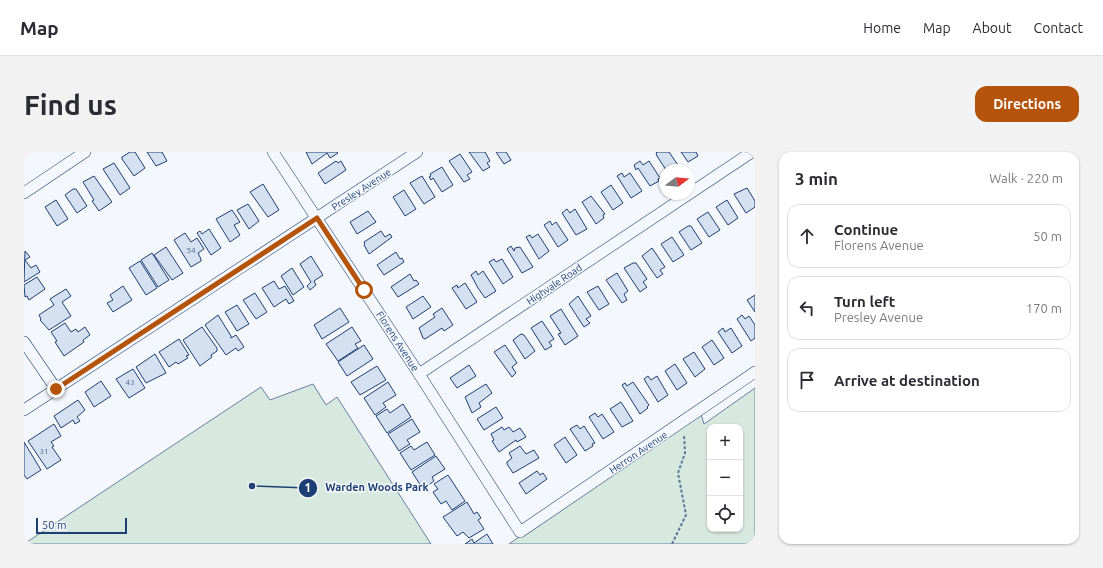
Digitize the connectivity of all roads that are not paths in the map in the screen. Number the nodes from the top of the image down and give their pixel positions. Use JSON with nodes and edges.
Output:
{"nodes":[{"id":1,"x":85,"y":152,"type":"edge"},
{"id":2,"x":273,"y":152,"type":"edge"},
{"id":3,"x":417,"y":152,"type":"edge"},
{"id":4,"x":752,"y":152,"type":"edge"},
{"id":5,"x":695,"y":190,"type":"edge"},
{"id":6,"x":24,"y":193,"type":"edge"},
{"id":7,"x":680,"y":200,"type":"edge"},
{"id":8,"x":317,"y":218,"type":"junction"},
{"id":9,"x":24,"y":342,"type":"edge"},
{"id":10,"x":755,"y":372,"type":"edge"},
{"id":11,"x":419,"y":374,"type":"junction"},
{"id":12,"x":56,"y":389,"type":"junction"},
{"id":13,"x":24,"y":410,"type":"edge"},
{"id":14,"x":520,"y":532,"type":"joint"}],
"edges":[{"from":1,"to":6,"type":"street"},
{"from":2,"to":8,"type":"street","name":"Florens Avenue"},
{"from":3,"to":8,"type":"street","name":"Presley Avenue"},
{"from":4,"to":5,"type":"street","name":"Highvale Road"},
{"from":7,"to":11,"type":"street","name":"Highvale Road"},
{"from":8,"to":11,"type":"street","name":"Florens Avenue"},
{"from":8,"to":12,"type":"street","name":"Presley Avenue"},
{"from":9,"to":12,"type":"street"},
{"from":10,"to":14,"type":"street","name":"Herron Avenue"},
{"from":11,"to":14,"type":"street","name":"Florens Avenue"},
{"from":12,"to":13,"type":"street","name":"Presley Avenue"}]}
